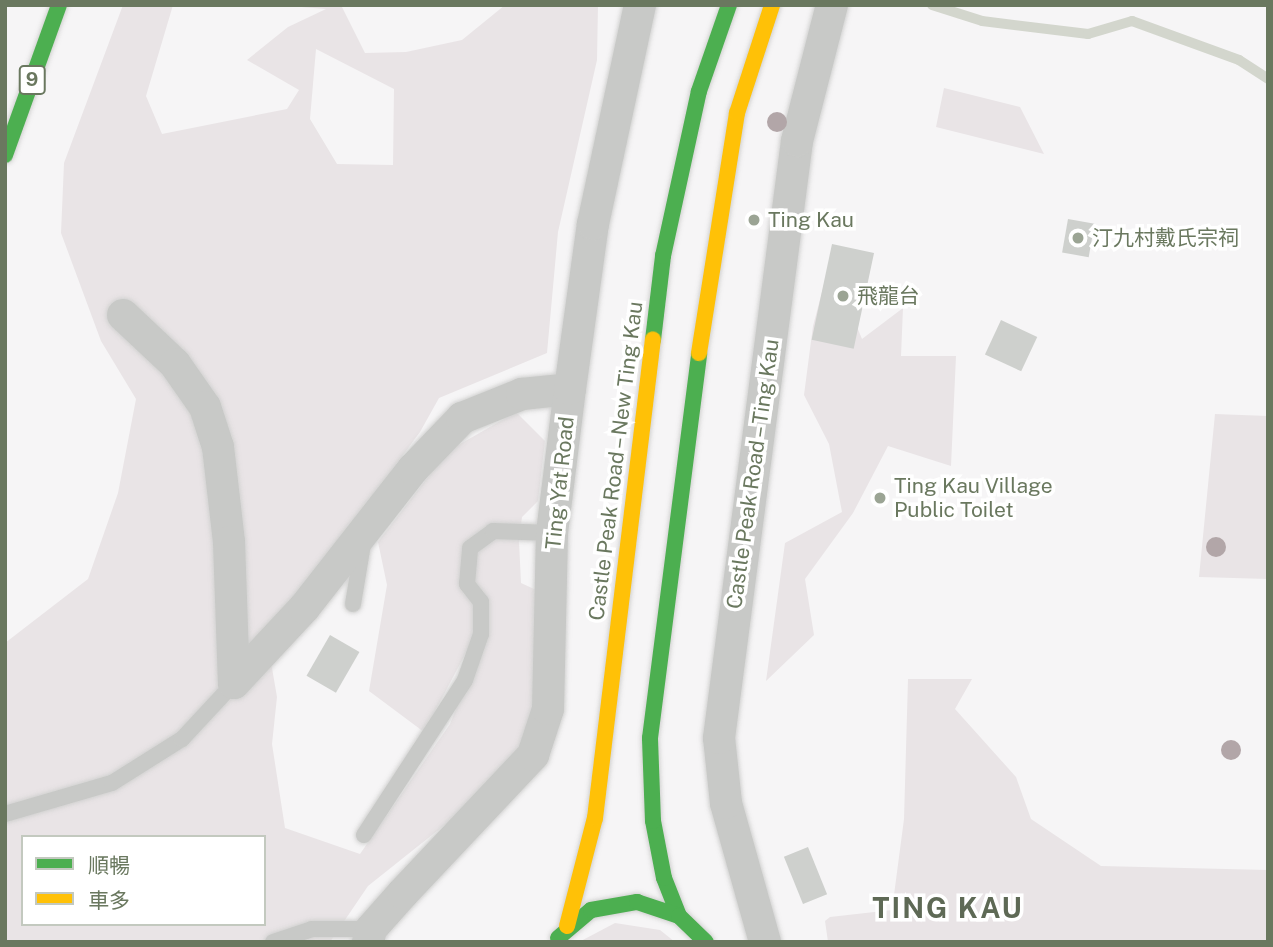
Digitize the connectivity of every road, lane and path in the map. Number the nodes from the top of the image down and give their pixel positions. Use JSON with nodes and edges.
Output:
{"nodes":[{"id":1,"x":59,"y":5,"type":"edge"},
{"id":2,"x":640,"y":5,"type":"edge"},
{"id":3,"x":729,"y":5,"type":"edge"},
{"id":4,"x":772,"y":5,"type":"edge"},
{"id":5,"x":832,"y":5,"type":"edge"},
{"id":6,"x":5,"y":155,"type":"edge"},
{"id":7,"x":123,"y":315,"type":"dead end"},
{"id":8,"x":570,"y":389,"type":"junction"},
{"id":9,"x":365,"y":530,"type":"junction"},
{"id":10,"x":552,"y":533,"type":"junction"},
{"id":11,"x":354,"y":604,"type":"dead end"},
{"id":12,"x":234,"y":683,"type":"junction"},
{"id":13,"x":5,"y":814,"type":"edge"},
{"id":14,"x":364,"y":835,"type":"dead end"},
{"id":15,"x":680,"y":916,"type":"junction"},
{"id":16,"x":567,"y":926,"type":"junction"},
{"id":17,"x":369,"y":936,"type":"edge"},
{"id":18,"x":273,"y":942,"type":"edge"},
{"id":19,"x":554,"y":942,"type":"edge"},
{"id":20,"x":706,"y":942,"type":"edge"},
{"id":21,"x":765,"y":942,"type":"edge"}],
"edges":[{"from":1,"to":6,"type":"main road","number":"9"},
{"from":2,"to":8,"type":"street","name":"Ting Yat Road"},
{"from":3,"to":16,"type":"main road","name":"Castle Peak Road – New Ting Kau"},
{"from":4,"to":15,"type":"main road"},
{"from":5,"to":21,"type":"street","name":"Castle Peak Road – Ting Kau"},
{"from":7,"to":12,"type":"street"},
{"from":8,"to":9,"type":"street"},
{"from":8,"to":10,"type":"street","name":"Ting Yat Road"},
{"from":9,"to":11,"type":"lane"},
{"from":9,"to":12,"type":"street"},
{"from":10,"to":14,"type":"lane"},
{"from":10,"to":17,"type":"street","name":"Ting Yat Road"},
{"from":12,"to":13,"type":"lane"},
{"from":15,"to":16,"type":"main road"},
{"from":15,"to":20,"type":"main road"},
{"from":16,"to":19,"type":"main road"},
{"from":17,"to":18,"type":"lane"}]}
